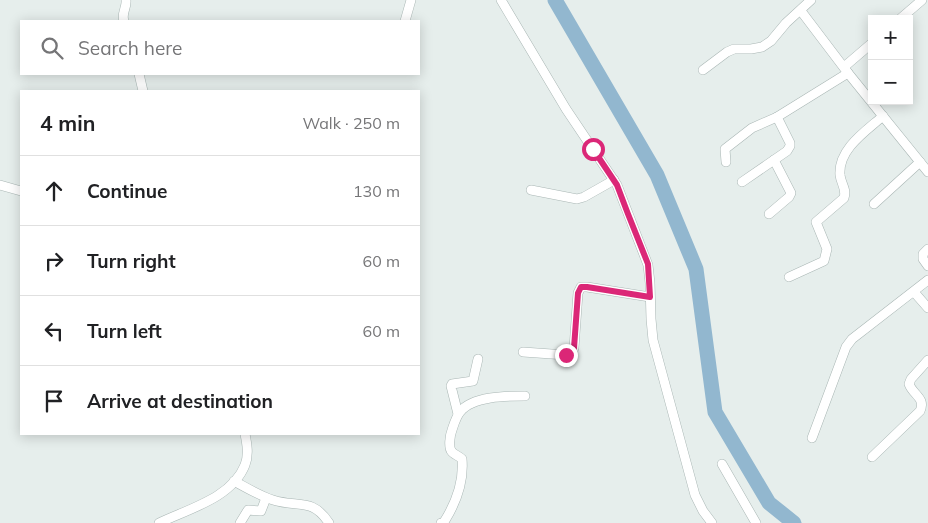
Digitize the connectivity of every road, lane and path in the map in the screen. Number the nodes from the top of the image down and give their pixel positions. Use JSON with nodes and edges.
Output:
{"nodes":[{"id":1,"x":126,"y":0,"type":"edge"},
{"id":2,"x":411,"y":0,"type":"edge"},
{"id":3,"x":501,"y":0,"type":"edge"},
{"id":4,"x":811,"y":0,"type":"edge"},
{"id":5,"x":922,"y":0,"type":"edge"},
{"id":6,"x":801,"y":10,"type":"junction"},
{"id":7,"x":905,"y":15,"type":"edge"},
{"id":8,"x":124,"y":20,"type":"edge"},
{"id":9,"x":405,"y":20,"type":"edge"},
{"id":10,"x":868,"y":48,"type":"edge"},
{"id":11,"x":704,"y":70,"type":"dead end"},
{"id":12,"x":846,"y":70,"type":"junction"},
{"id":13,"x":140,"y":75,"type":"edge"},
{"id":14,"x":143,"y":90,"type":"edge"},
{"id":15,"x":883,"y":116,"type":"junction"},
{"id":16,"x":777,"y":117,"type":"junction"},
{"id":17,"x":774,"y":160,"type":"junction"},
{"id":18,"x":726,"y":162,"type":"dead end"},
{"id":19,"x":920,"y":162,"type":"junction"},
{"id":20,"x":928,"y":172,"type":"edge"},
{"id":21,"x":614,"y":180,"type":"junction"},
{"id":22,"x":742,"y":182,"type":"dead end"},
{"id":23,"x":0,"y":185,"type":"edge"},
{"id":24,"x":20,"y":190,"type":"edge"},
{"id":25,"x":531,"y":190,"type":"dead end"},
{"id":26,"x":874,"y":204,"type":"dead end"},
{"id":27,"x":769,"y":214,"type":"dead end"},
{"id":28,"x":928,"y":249,"type":"edge"},
{"id":29,"x":928,"y":266,"type":"edge"},
{"id":30,"x":789,"y":277,"type":"dead end"},
{"id":31,"x":928,"y":280,"type":"edge"},
{"id":32,"x":914,"y":292,"type":"junction"},
{"id":33,"x":650,"y":297,"type":"junction"},
{"id":34,"x":928,"y":308,"type":"edge"},
{"id":35,"x":523,"y":352,"type":"dead end"},
{"id":36,"x":478,"y":359,"type":"dead end"},
{"id":37,"x":928,"y":360,"type":"edge"},
{"id":38,"x":525,"y":396,"type":"dead end"},
{"id":39,"x":458,"y":414,"type":"junction"},
{"id":40,"x":245,"y":435,"type":"edge"},
{"id":41,"x":812,"y":438,"type":"dead end"},
{"id":42,"x":872,"y":457,"type":"dead end"},
{"id":43,"x":722,"y":464,"type":"dead end"},
{"id":44,"x":234,"y":481,"type":"junction"},
{"id":45,"x":266,"y":498,"type":"junction"},
{"id":46,"x":159,"y":523,"type":"edge"},
{"id":47,"x":240,"y":523,"type":"edge"},
{"id":48,"x":328,"y":523,"type":"edge"},
{"id":49,"x":441,"y":523,"type":"edge"},
{"id":50,"x":712,"y":523,"type":"edge"},
{"id":51,"x":756,"y":523,"type":"edge"}],
"edges":[{"from":1,"to":8,"type":"street"},
{"from":2,"to":9,"type":"street"},
{"from":3,"to":21,"type":"street"},
{"from":4,"to":6,"type":"street"},
{"from":5,"to":7,"type":"street"},
{"from":6,"to":11,"type":"street"},
{"from":6,"to":12,"type":"street"},
{"from":10,"to":12,"type":"street"},
{"from":12,"to":15,"type":"street"},
{"from":12,"to":16,"type":"street"},
{"from":13,"to":14,"type":"street"},
{"from":15,"to":19,"type":"street"},
{"from":15,"to":30,"type":"street"},
{"from":16,"to":17,"type":"street"},
{"from":16,"to":18,"type":"street"},
{"from":17,"to":22,"type":"street"},
{"from":17,"to":27,"type":"street"},
{"from":19,"to":20,"type":"street"},
{"from":19,"to":26,"type":"street"},
{"from":21,"to":25,"type":"street"},
{"from":21,"to":33,"type":"street"},
{"from":23,"to":24,"type":"street"},
{"from":28,"to":29,"type":"street"},
{"from":31,"to":32,"type":"street"},
{"from":32,"to":34,"type":"street"},
{"from":32,"to":41,"type":"street"},
{"from":33,"to":35,"type":"street"},
{"from":33,"to":50,"type":"street"},
{"from":36,"to":39,"type":"street"},
{"from":37,"to":42,"type":"street"},
{"from":38,"to":39,"type":"street"},
{"from":39,"to":49,"type":"street"},
{"from":40,"to":44,"type":"street"},
{"from":43,"to":51,"type":"street"},
{"from":44,"to":45,"type":"street"},
{"from":44,"to":46,"type":"street"},
{"from":45,"to":47,"type":"street"},
{"from":45,"to":48,"type":"street"}]}
